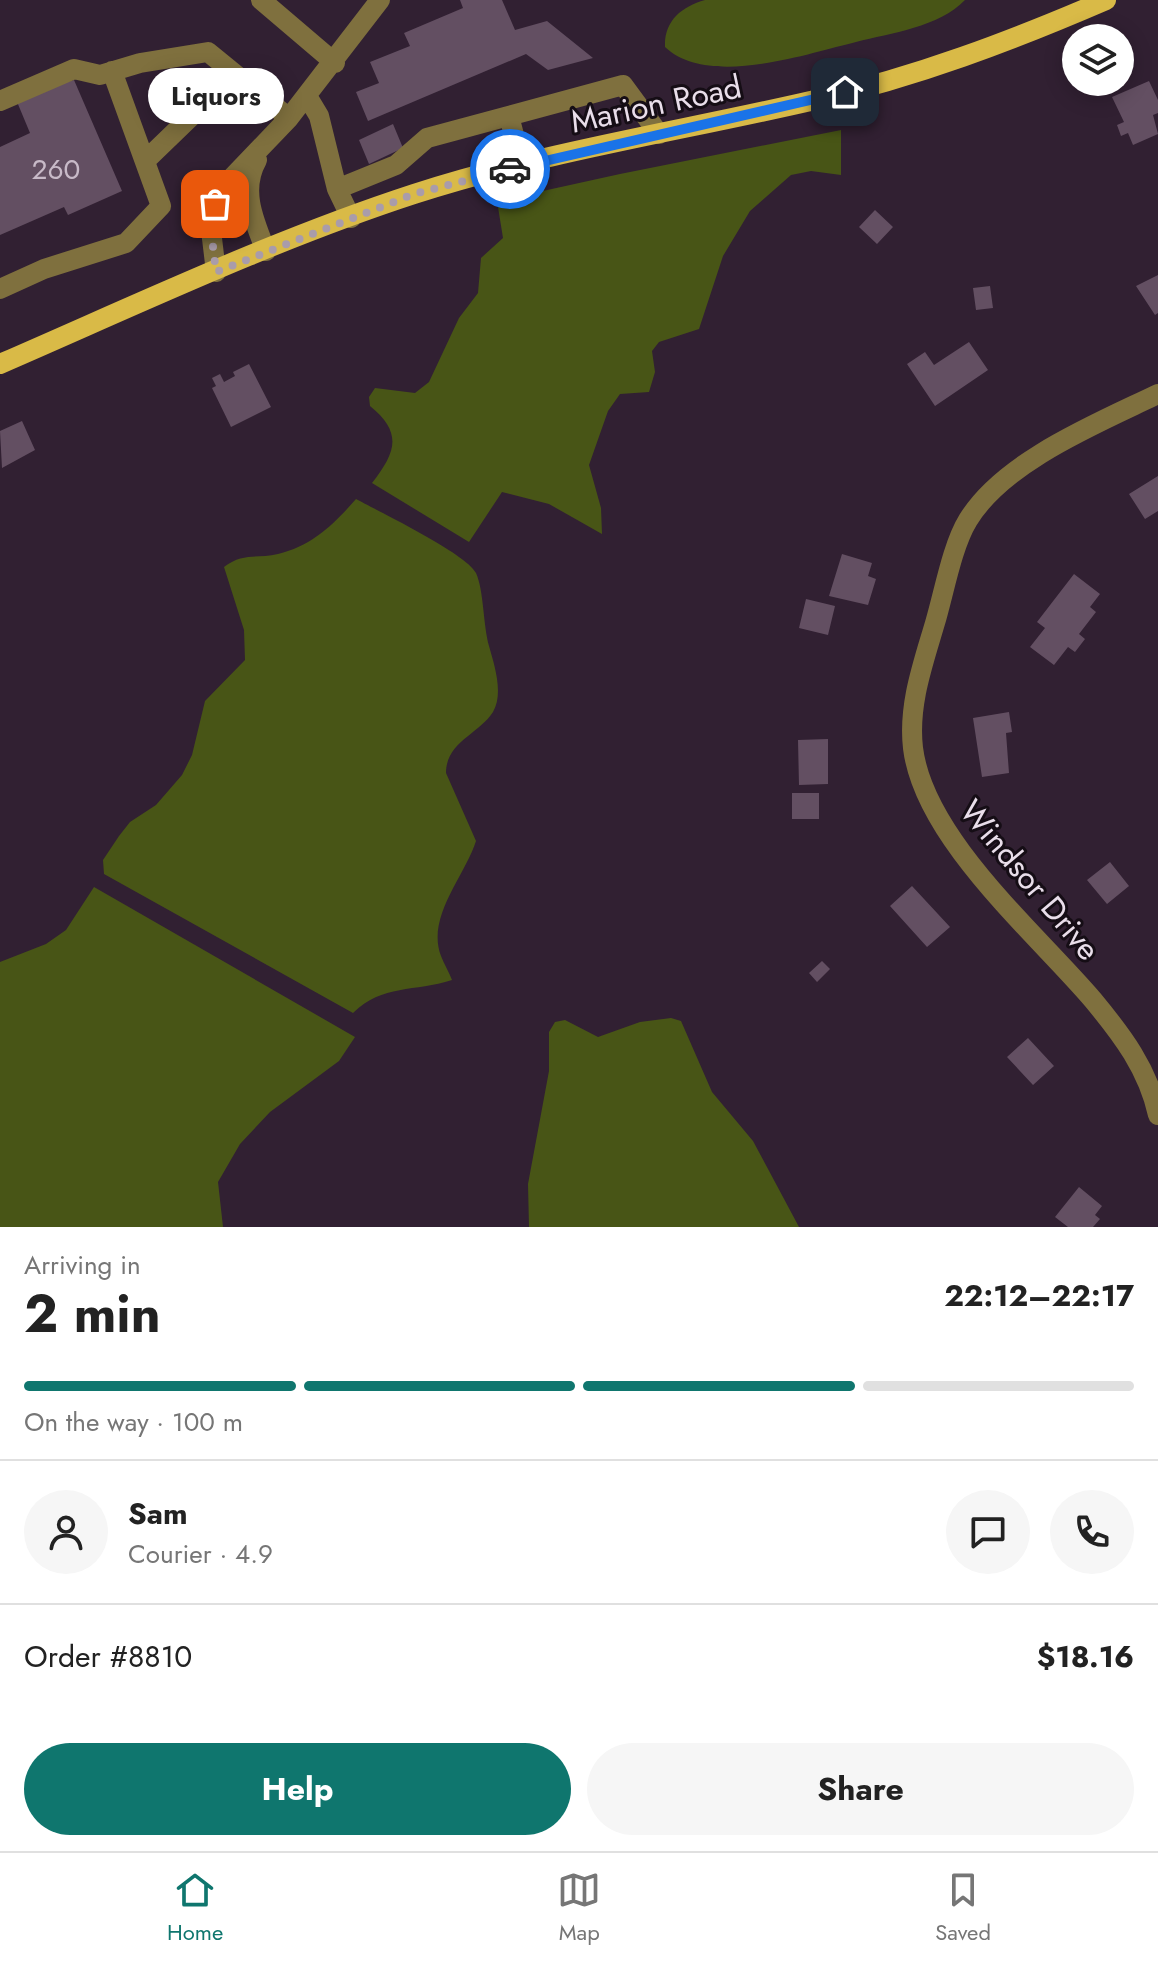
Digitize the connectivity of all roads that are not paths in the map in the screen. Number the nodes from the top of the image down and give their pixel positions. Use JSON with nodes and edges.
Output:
{"nodes":[{"id":1,"x":261,"y":0,"type":"edge"},
{"id":2,"x":380,"y":0,"type":"edge"},
{"id":3,"x":1106,"y":0,"type":"edge"},
{"id":4,"x":335,"y":63,"type":"junction"},
{"id":5,"x":112,"y":71,"type":"junction"},
{"id":6,"x":235,"y":74,"type":"junction"},
{"id":7,"x":307,"y":96,"type":"junction"},
{"id":8,"x":0,"y":101,"type":"edge"},
{"id":9,"x":509,"y":116,"type":"junction"},
{"id":10,"x":289,"y":118,"type":"junction"},
{"id":11,"x":659,"y":134,"type":"junction"},
{"id":12,"x":263,"y":149,"type":"junction"},
{"id":13,"x":145,"y":161,"type":"junction"},
{"id":14,"x":522,"y":165,"type":"junction"},
{"id":15,"x":337,"y":189,"type":"junction"},
{"id":16,"x":351,"y":218,"type":"junction"},
{"id":17,"x":266,"y":251,"type":"junction"},
{"id":18,"x":216,"y":272,"type":"junction"},
{"id":19,"x":0,"y":289,"type":"edge"},
{"id":20,"x":0,"y":364,"type":"edge"},
{"id":21,"x":1158,"y":394,"type":"edge"},
{"id":22,"x":1158,"y":1115,"type":"edge"}],
"edges":[{"from":1,"to":4,"type":"street"},
{"from":2,"to":4,"type":"street"},
{"from":3,"to":11,"type":"main road","name":"Marion Road"},
{"from":4,"to":7,"type":"street"},
{"from":5,"to":6,"type":"street"},
{"from":5,"to":8,"type":"street"},
{"from":5,"to":13,"type":"street"},
{"from":6,"to":10,"type":"street"},
{"from":6,"to":13,"type":"street"},
{"from":7,"to":10,"type":"street"},
{"from":7,"to":15,"type":"street"},
{"from":9,"to":11,"type":"street"},
{"from":9,"to":14,"type":"street"},
{"from":9,"to":15,"type":"street"},
{"from":10,"to":12,"type":"street"},
{"from":11,"to":14,"type":"main road","name":"Marion Road"},
{"from":12,"to":17,"type":"street"},
{"from":12,"to":18,"type":"street"},
{"from":13,"to":19,"type":"street"},
{"from":14,"to":16,"type":"main road","name":"Marion Road"},
{"from":15,"to":16,"type":"street"},
{"from":16,"to":17,"type":"main road","name":"Marion Road"},
{"from":17,"to":18,"type":"main road","name":"Marion Road"},
{"from":18,"to":20,"type":"main road","name":"Marion Road"},
{"from":21,"to":22,"type":"street","name":"Windsor Drive"}]}
